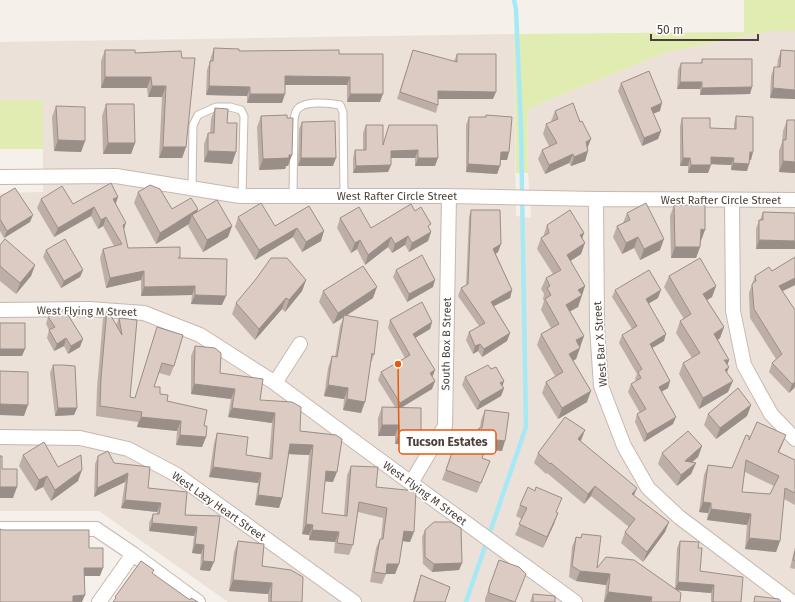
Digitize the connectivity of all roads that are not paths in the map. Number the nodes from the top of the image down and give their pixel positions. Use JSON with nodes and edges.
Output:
{"nodes":[{"id":1,"x":0,"y":177,"type":"edge"},
{"id":2,"x":192,"y":188,"type":"junction"},
{"id":3,"x":242,"y":196,"type":"junction"},
{"id":4,"x":292,"y":196,"type":"junction"},
{"id":5,"x":344,"y":196,"type":"junction"},
{"id":6,"x":449,"y":196,"type":"junction"},
{"id":7,"x":596,"y":199,"type":"junction"},
{"id":8,"x":732,"y":200,"type":"junction"},
{"id":9,"x":795,"y":200,"type":"edge"},
{"id":10,"x":0,"y":310,"type":"edge"},
{"id":11,"x":300,"y":344,"type":"dead end"},
{"id":12,"x":275,"y":383,"type":"junction"},
{"id":13,"x":0,"y":437,"type":"edge"},
{"id":14,"x":795,"y":439,"type":"edge"},
{"id":15,"x":411,"y":483,"type":"junction"},
{"id":16,"x":0,"y":529,"type":"edge"},
{"id":17,"x":133,"y":554,"type":"junction"},
{"id":18,"x":99,"y":602,"type":"edge"},
{"id":19,"x":198,"y":602,"type":"edge"},
{"id":20,"x":354,"y":602,"type":"edge"},
{"id":21,"x":575,"y":602,"type":"edge"},
{"id":22,"x":792,"y":602,"type":"edge"}],
"edges":[{"from":1,"to":2,"type":"street","name":"West Rafter Circle Street"},
{"from":2,"to":3,"type":"street","name":"West Rafter Circle Street"},
{"from":2,"to":3,"type":"lane"},
{"from":3,"to":4,"type":"street","name":"West Rafter Circle Street"},
{"from":4,"to":5,"type":"street","name":"West Rafter Circle Street"},
{"from":4,"to":5,"type":"lane"},
{"from":5,"to":6,"type":"street","name":"West Rafter Circle Street"},
{"from":6,"to":7,"type":"street","name":"West Rafter Circle Street"},
{"from":6,"to":15,"type":"street","name":"South Box B Street"},
{"from":7,"to":8,"type":"street","name":"West Rafter Circle Street"},
{"from":7,"to":22,"type":"street","name":"West Bar X Street"},
{"from":8,"to":9,"type":"street","name":"West Rafter Circle Street"},
{"from":8,"to":14,"type":"street"},
{"from":10,"to":12,"type":"street","name":"West Flying M Street"},
{"from":11,"to":12,"type":"street"},
{"from":12,"to":15,"type":"street","name":"West Flying M Street"},
{"from":13,"to":20,"type":"street","name":"West Lazy Heart Street"},
{"from":15,"to":21,"type":"street","name":"West Flying M Street"},
{"from":16,"to":17,"type":"street"},
{"from":17,"to":18,"type":"street"},
{"from":17,"to":19,"type":"street"}]}
